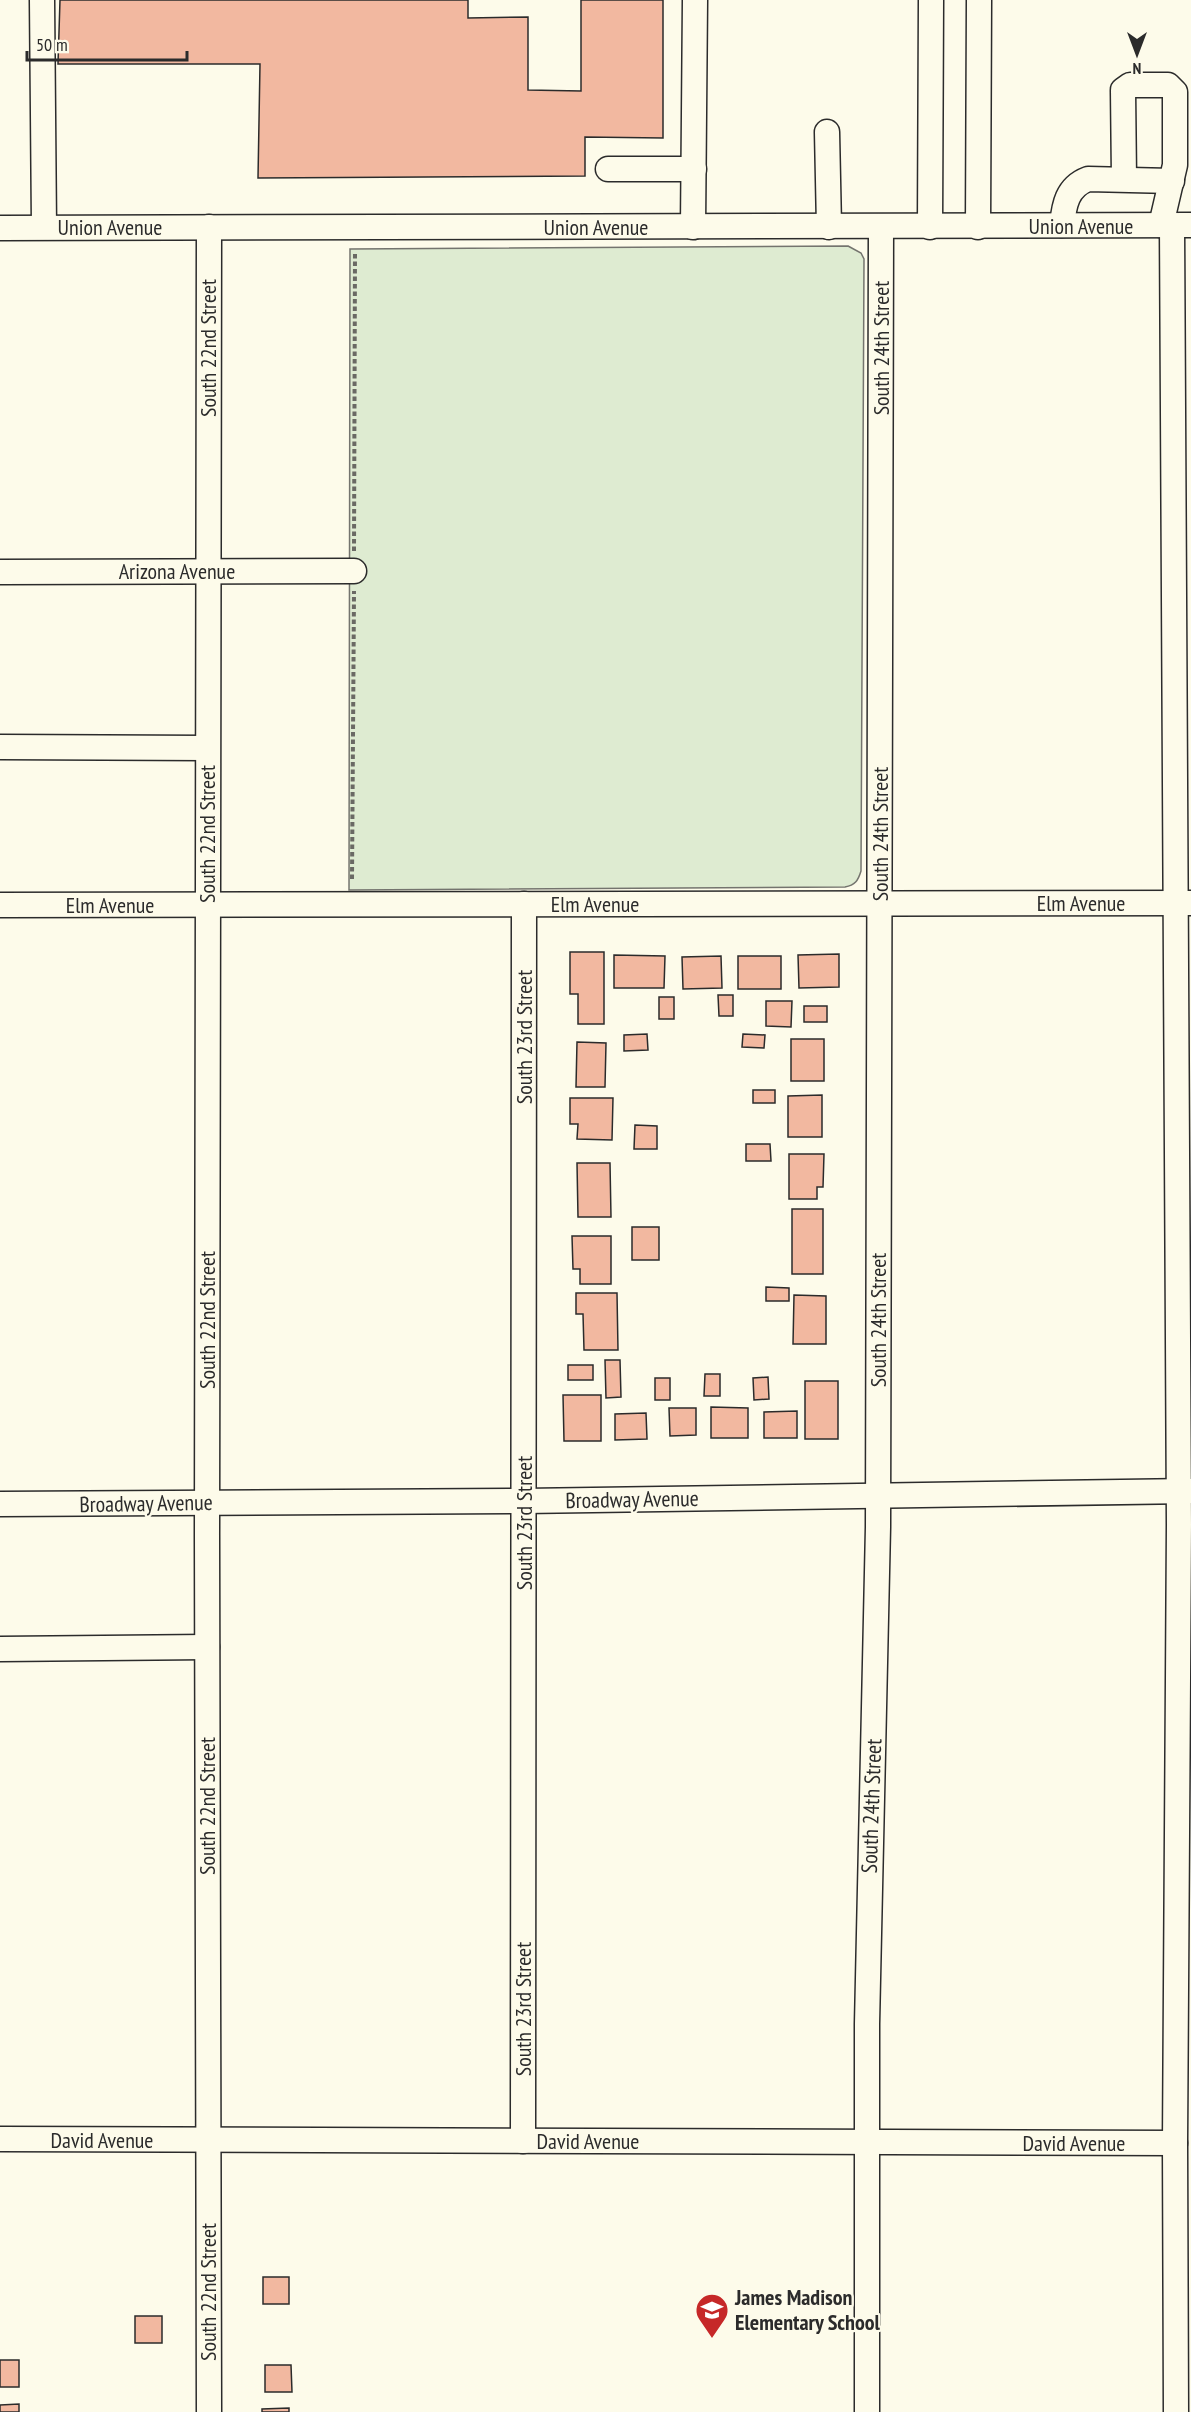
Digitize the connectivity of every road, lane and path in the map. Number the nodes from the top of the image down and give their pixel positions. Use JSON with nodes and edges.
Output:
{"nodes":[{"id":1,"x":42,"y":0,"type":"edge"},
{"id":2,"x":695,"y":0,"type":"edge"},
{"id":3,"x":931,"y":0,"type":"edge"},
{"id":4,"x":979,"y":0,"type":"edge"},
{"id":5,"x":827,"y":132,"type":"dead end"},
{"id":6,"x":608,"y":169,"type":"dead end"},
{"id":7,"x":694,"y":169,"type":"junction"},
{"id":8,"x":1124,"y":179,"type":"junction"},
{"id":9,"x":1172,"y":182,"type":"junction"},
{"id":10,"x":1062,"y":225,"type":"junction"},
{"id":11,"x":1175,"y":225,"type":"edge"},
{"id":12,"x":44,"y":227,"type":"junction"},
{"id":13,"x":209,"y":227,"type":"junction"},
{"id":14,"x":693,"y":227,"type":"junction"},
{"id":15,"x":829,"y":227,"type":"junction"},
{"id":16,"x":881,"y":227,"type":"junction"},
{"id":17,"x":930,"y":227,"type":"junction"},
{"id":18,"x":978,"y":227,"type":"junction"},
{"id":19,"x":0,"y":228,"type":"edge"},
{"id":20,"x":207,"y":571,"type":"junction"},
{"id":21,"x":354,"y":571,"type":"dead end"},
{"id":22,"x":0,"y":572,"type":"edge"},
{"id":23,"x":0,"y":747,"type":"edge"},
{"id":24,"x":207,"y":748,"type":"junction"},
{"id":25,"x":1184,"y":903,"type":"edge"},
{"id":26,"x":524,"y":904,"type":"junction"},
{"id":27,"x":880,"y":904,"type":"junction"},
{"id":28,"x":0,"y":905,"type":"edge"},
{"id":29,"x":207,"y":905,"type":"junction"},
{"id":30,"x":1185,"y":1491,"type":"edge"},
{"id":31,"x":878,"y":1495,"type":"junction"},
{"id":32,"x":524,"y":1501,"type":"junction"},
{"id":33,"x":207,"y":1502,"type":"junction"},
{"id":34,"x":0,"y":1504,"type":"edge"},
{"id":35,"x":207,"y":1647,"type":"junction"},
{"id":36,"x":0,"y":1649,"type":"edge"},
{"id":37,"x":0,"y":2139,"type":"edge"},
{"id":38,"x":208,"y":2140,"type":"junction"},
{"id":39,"x":523,"y":2141,"type":"junction"},
{"id":40,"x":867,"y":2143,"type":"junction"},
{"id":41,"x":1175,"y":2144,"type":"junction"},
{"id":42,"x":209,"y":2412,"type":"edge"},
{"id":43,"x":867,"y":2412,"type":"edge"},
{"id":44,"x":1176,"y":2412,"type":"edge"}],
"edges":[{"from":1,"to":12,"type":"street"},
{"from":2,"to":7,"type":"street"},
{"from":3,"to":17,"type":"street"},
{"from":4,"to":18,"type":"street"},
{"from":5,"to":15,"type":"street"},
{"from":6,"to":7,"type":"street"},
{"from":7,"to":14,"type":"street"},
{"from":8,"to":9,"type":"street"},
{"from":8,"to":9,"type":"street"},
{"from":8,"to":10,"type":"street"},
{"from":9,"to":11,"type":"street"},
{"from":10,"to":11,"type":"street","name":"Union Avenue"},
{"from":10,"to":18,"type":"street","name":"Union Avenue"},
{"from":11,"to":25,"type":"street"},
{"from":12,"to":13,"type":"street","name":"Union Avenue"},
{"from":12,"to":19,"type":"street","name":"Union Avenue"},
{"from":13,"to":14,"type":"street","name":"Union Avenue"},
{"from":13,"to":20,"type":"street","name":"South 22nd Street"},
{"from":14,"to":15,"type":"street","name":"Union Avenue"},
{"from":15,"to":16,"type":"street","name":"Union Avenue"},
{"from":16,"to":17,"type":"street","name":"Union Avenue"},
{"from":16,"to":27,"type":"street","name":"South 24th Street"},
{"from":17,"to":18,"type":"street","name":"Union Avenue"},
{"from":20,"to":21,"type":"street","name":"Arizona Avenue"},
{"from":20,"to":22,"type":"street","name":"Arizona Avenue"},
{"from":20,"to":24,"type":"street","name":"South 22nd Street"},
{"from":23,"to":24,"type":"street"},
{"from":24,"to":29,"type":"street","name":"South 22nd Street"},
{"from":25,"to":27,"type":"street","name":"Elm Avenue"},
{"from":25,"to":30,"type":"street"},
{"from":26,"to":27,"type":"street","name":"Elm Avenue"},
{"from":26,"to":29,"type":"street","name":"Elm Avenue"},
{"from":26,"to":32,"type":"street","name":"South 23rd Street"},
{"from":27,"to":31,"type":"street","name":"South 24th Street"},
{"from":28,"to":29,"type":"street","name":"Elm Avenue"},
{"from":29,"to":33,"type":"street","name":"South 22nd Street"},
{"from":30,"to":31,"type":"street","name":"Broadway Avenue"},
{"from":30,"to":41,"type":"street"},
{"from":31,"to":32,"type":"street","name":"Broadway Avenue"},
{"from":31,"to":40,"type":"street","name":"South 24th Street"},
{"from":32,"to":33,"type":"street","name":"Broadway Avenue"},
{"from":32,"to":39,"type":"street","name":"South 23rd Street"},
{"from":33,"to":34,"type":"street","name":"Broadway Avenue"},
{"from":33,"to":35,"type":"street","name":"South 22nd Street"},
{"from":35,"to":36,"type":"street"},
{"from":35,"to":38,"type":"street","name":"South 22nd Street"},
{"from":37,"to":38,"type":"street","name":"David Avenue"},
{"from":38,"to":39,"type":"street","name":"David Avenue"},
{"from":38,"to":42,"type":"street","name":"South 22nd Street"},
{"from":39,"to":40,"type":"street","name":"David Avenue"},
{"from":40,"to":41,"type":"street","name":"David Avenue"},
{"from":40,"to":43,"type":"street","name":"South 24th Street"},
{"from":41,"to":44,"type":"street"}]}
